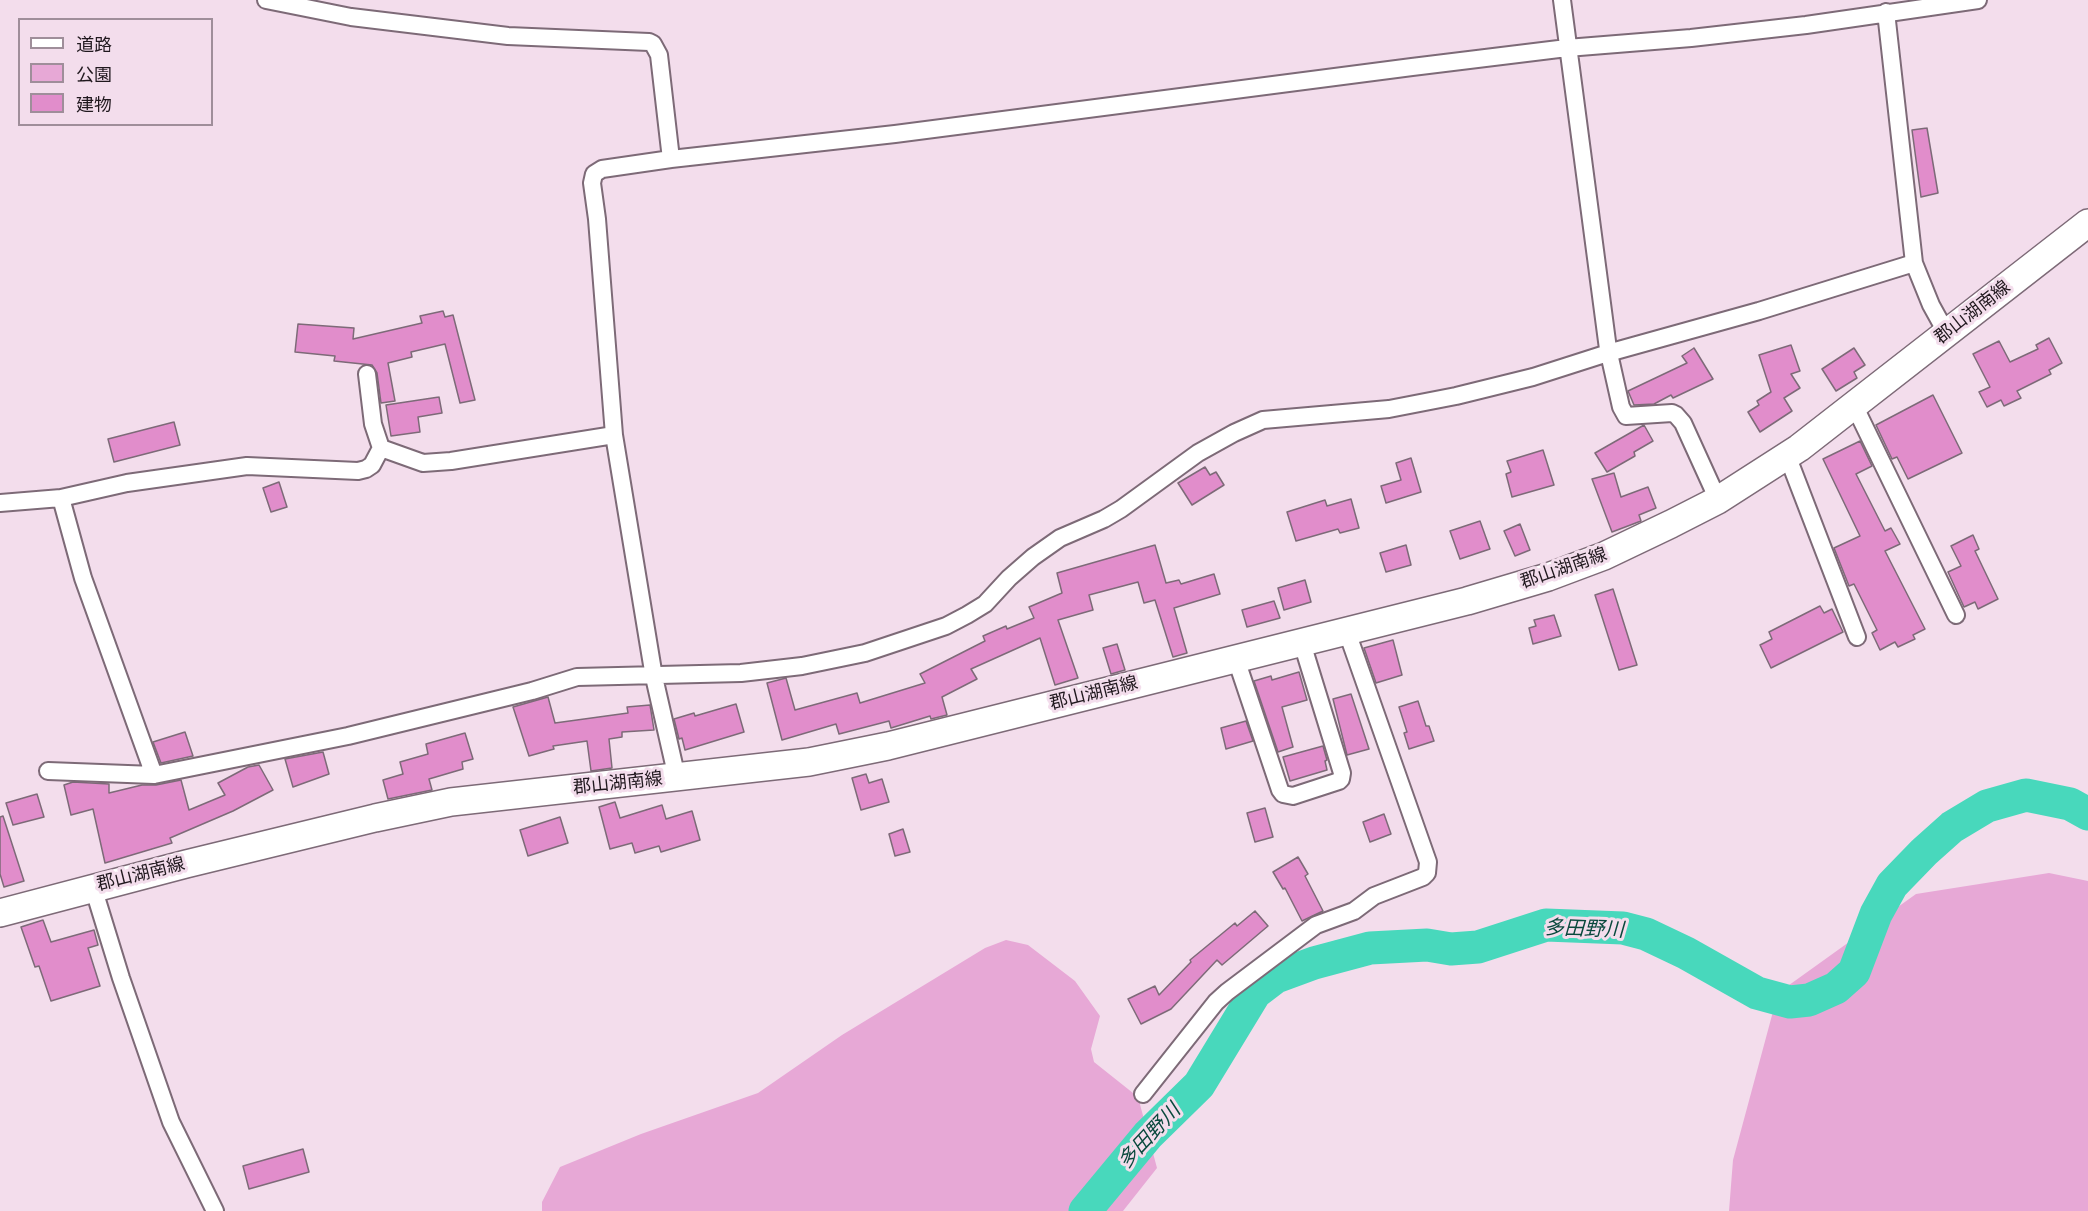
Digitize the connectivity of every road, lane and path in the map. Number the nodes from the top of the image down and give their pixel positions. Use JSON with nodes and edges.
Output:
{"nodes":[{"id":1,"x":266,"y":0,"type":"edge"},
{"id":2,"x":1562,"y":0,"type":"edge"},
{"id":3,"x":1978,"y":0,"type":"edge"},
{"id":4,"x":1886,"y":12,"type":"junction"},
{"id":5,"x":1567,"y":48,"type":"junction"},
{"id":6,"x":671,"y":159,"type":"junction"},
{"id":7,"x":2088,"y":223,"type":"edge"},
{"id":8,"x":1914,"y":263,"type":"junction"},
{"id":9,"x":1947,"y":334,"type":"junction"},
{"id":10,"x":1608,"y":353,"type":"junction"},
{"id":11,"x":367,"y":374,"type":"dead end"},
{"id":12,"x":1854,"y":405,"type":"junction"},
{"id":13,"x":614,"y":435,"type":"junction"},
{"id":14,"x":381,"y":448,"type":"junction"},
{"id":15,"x":1787,"y":455,"type":"junction"},
{"id":16,"x":61,"y":498,"type":"junction"},
{"id":17,"x":1718,"y":500,"type":"junction"},
{"id":18,"x":0,"y":503,"type":"edge"},
{"id":19,"x":1956,"y":615,"type":"dead end"},
{"id":20,"x":1347,"y":632,"type":"junction"},
{"id":21,"x":1857,"y":637,"type":"dead end"},
{"id":22,"x":1302,"y":643,"type":"junction"},
{"id":23,"x":1236,"y":659,"type":"junction"},
{"id":24,"x":654,"y":677,"type":"junction"},
{"id":25,"x":48,"y":771,"type":"dead end"},
{"id":26,"x":154,"y":775,"type":"junction"},
{"id":27,"x":677,"y":778,"type":"junction"},
{"id":28,"x":93,"y":887,"type":"junction"},
{"id":29,"x":0,"y":913,"type":"edge"},
{"id":30,"x":1143,"y":1094,"type":"dead end"},
{"id":31,"x":215,"y":1211,"type":"edge"}],
"edges":[{"from":1,"to":6,"type":"street"},
{"from":2,"to":5,"type":"street"},
{"from":3,"to":4,"type":"street"},
{"from":4,"to":5,"type":"street"},
{"from":4,"to":8,"type":"street"},
{"from":5,"to":6,"type":"street"},
{"from":5,"to":10,"type":"street"},
{"from":6,"to":13,"type":"street"},
{"from":7,"to":9,"type":"main road","name":"郡山湖南線"},
{"from":8,"to":9,"type":"street"},
{"from":8,"to":10,"type":"street"},
{"from":9,"to":12,"type":"main road","name":"郡山湖南線"},
{"from":10,"to":17,"type":"street"},
{"from":10,"to":24,"type":"street"},
{"from":11,"to":14,"type":"street"},
{"from":12,"to":15,"type":"main road","name":"郡山湖南線"},
{"from":12,"to":19,"type":"street"},
{"from":13,"to":14,"type":"street"},
{"from":13,"to":24,"type":"street"},
{"from":14,"to":16,"type":"street"},
{"from":15,"to":17,"type":"main road","name":"郡山湖南線"},
{"from":15,"to":21,"type":"street"},
{"from":16,"to":18,"type":"street"},
{"from":16,"to":26,"type":"street"},
{"from":17,"to":20,"type":"main road","name":"郡山湖南線"},
{"from":20,"to":22,"type":"main road","name":"郡山湖南線"},
{"from":20,"to":30,"type":"street"},
{"from":22,"to":23,"type":"main road","name":"郡山湖南線"},
{"from":22,"to":23,"type":"street"},
{"from":23,"to":27,"type":"main road","name":"郡山湖南線"},
{"from":24,"to":26,"type":"street"},
{"from":24,"to":27,"type":"street"},
{"from":25,"to":26,"type":"street"},
{"from":27,"to":28,"type":"main road","name":"郡山湖南線"},
{"from":28,"to":29,"type":"main road","name":"郡山湖南線"},
{"from":28,"to":31,"type":"street"}]}
